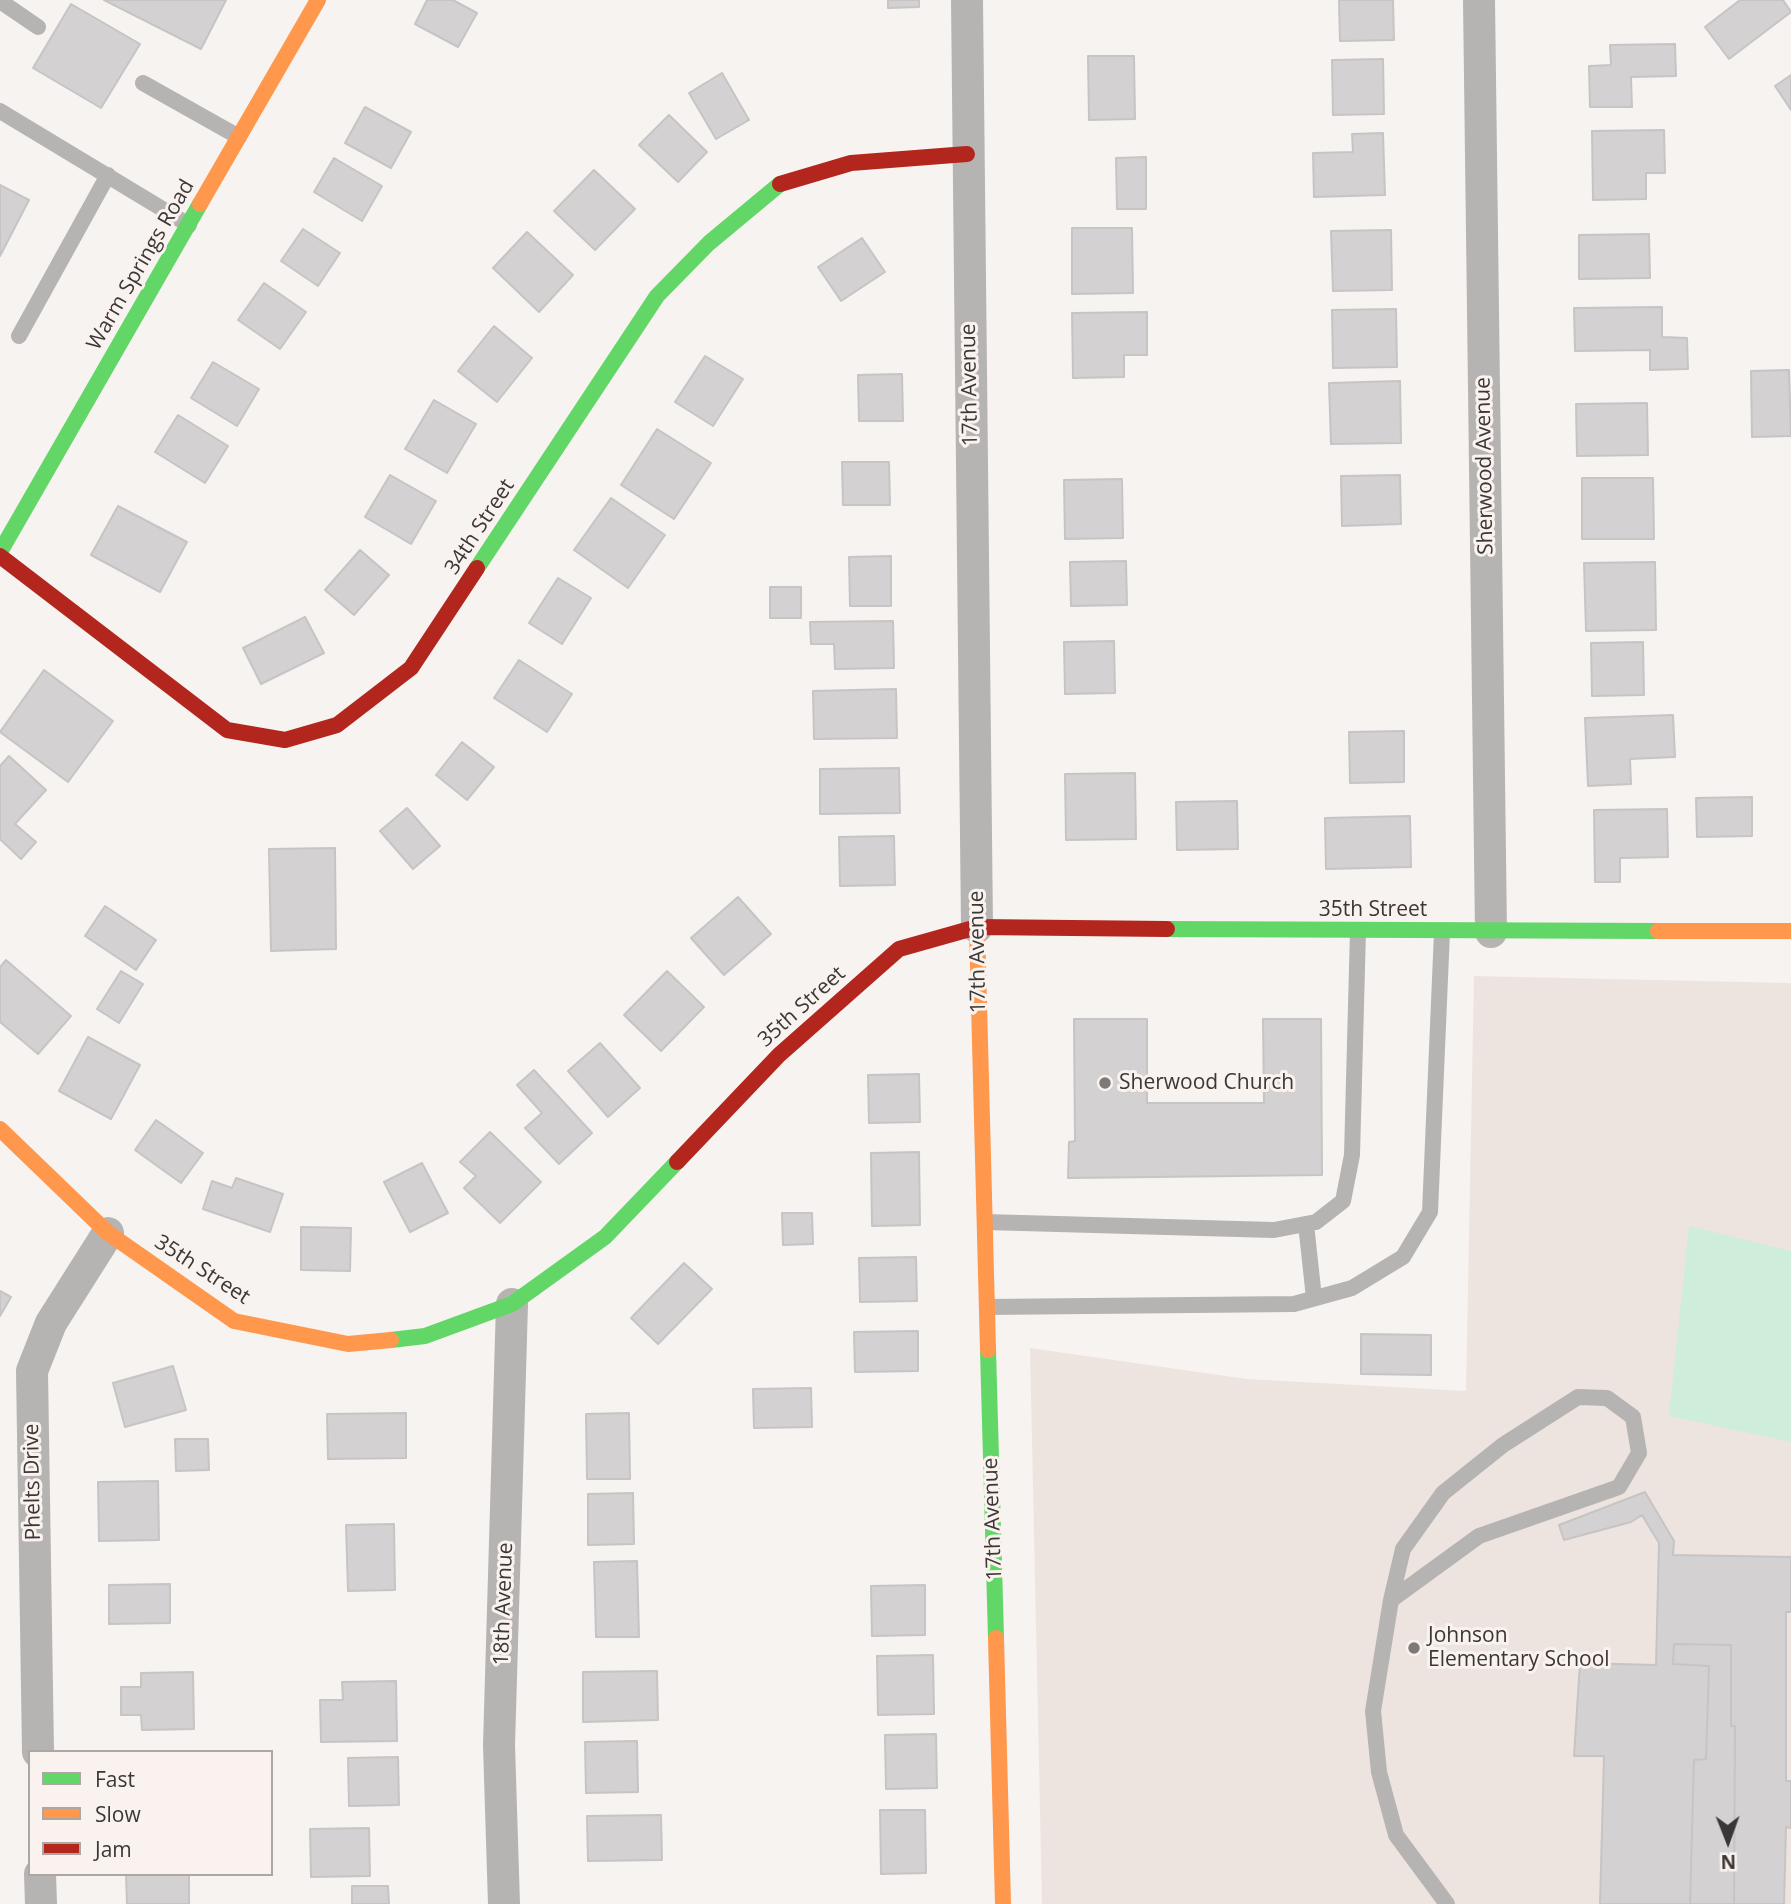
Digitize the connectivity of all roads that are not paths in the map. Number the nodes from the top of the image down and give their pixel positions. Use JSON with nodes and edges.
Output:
{"nodes":[{"id":1,"x":318,"y":0,"type":"edge"},
{"id":2,"x":967,"y":0,"type":"edge"},
{"id":3,"x":1479,"y":0,"type":"edge"},
{"id":4,"x":0,"y":1,"type":"edge"},
{"id":5,"x":38,"y":27,"type":"dead end"},
{"id":6,"x":143,"y":83,"type":"dead end"},
{"id":7,"x":0,"y":111,"type":"edge"},
{"id":8,"x":239,"y":137,"type":"junction"},
{"id":9,"x":967,"y":154,"type":"junction"},
{"id":10,"x":108,"y":175,"type":"junction"},
{"id":11,"x":189,"y":225,"type":"junction"},
{"id":12,"x":19,"y":336,"type":"dead end"},
{"id":13,"x":0,"y":554,"type":"edge"},
{"id":14,"x":977,"y":927,"type":"junction"},
{"id":15,"x":1359,"y":931,"type":"junction"},
{"id":16,"x":1791,"y":931,"type":"edge"},
{"id":17,"x":1442,"y":932,"type":"junction"},
{"id":18,"x":1491,"y":932,"type":"junction"},
{"id":19,"x":0,"y":1129,"type":"edge"},
{"id":20,"x":985,"y":1222,"type":"junction"},
{"id":21,"x":1306,"y":1224,"type":"junction"},
{"id":22,"x":108,"y":1233,"type":"junction"},
{"id":23,"x":1314,"y":1298,"type":"junction"},
{"id":24,"x":512,"y":1304,"type":"junction"},
{"id":25,"x":987,"y":1307,"type":"junction"},
{"id":26,"x":1391,"y":1600,"type":"junction"},
{"id":27,"x":38,"y":1750,"type":"edge"},
{"id":28,"x":40,"y":1876,"type":"edge"},
{"id":29,"x":41,"y":1904,"type":"edge"},
{"id":30,"x":504,"y":1904,"type":"edge"},
{"id":31,"x":1003,"y":1904,"type":"edge"},
{"id":32,"x":1447,"y":1904,"type":"edge"}],
"edges":[{"from":1,"to":8,"type":"street","name":"Warm Springs Road"},
{"from":2,"to":9,"type":"street","name":"17th Avenue"},
{"from":3,"to":18,"type":"street","name":"Sherwood Avenue"},
{"from":4,"to":5,"type":"lane"},
{"from":6,"to":8,"type":"lane"},
{"from":7,"to":10,"type":"lane"},
{"from":8,"to":11,"type":"street","name":"Warm Springs Road"},
{"from":9,"to":13,"type":"street","name":"34th Street"},
{"from":9,"to":14,"type":"street","name":"17th Avenue"},
{"from":10,"to":11,"type":"lane"},
{"from":10,"to":12,"type":"lane"},
{"from":11,"to":13,"type":"street","name":"Warm Springs Road"},
{"from":14,"to":15,"type":"street","name":"35th Street"},
{"from":14,"to":20,"type":"street","name":"17th Avenue"},
{"from":14,"to":24,"type":"street","name":"35th Street"},
{"from":15,"to":17,"type":"street","name":"35th Street"},
{"from":15,"to":21,"type":"lane"},
{"from":16,"to":18,"type":"street","name":"35th Street"},
{"from":17,"to":18,"type":"street","name":"35th Street"},
{"from":17,"to":23,"type":"lane"},
{"from":19,"to":22,"type":"street","name":"35th Street"},
{"from":20,"to":21,"type":"lane"},
{"from":20,"to":25,"type":"street","name":"17th Avenue"},
{"from":21,"to":23,"type":"lane"},
{"from":22,"to":24,"type":"street","name":"35th Street"},
{"from":22,"to":27,"type":"street","name":"Phelts Drive"},
{"from":23,"to":25,"type":"lane"},
{"from":24,"to":30,"type":"street","name":"18th Avenue"},
{"from":25,"to":31,"type":"street","name":"17th Avenue"},
{"from":26,"to":26,"type":"lane"},
{"from":26,"to":32,"type":"lane"},
{"from":28,"to":29,"type":"street"}]}
